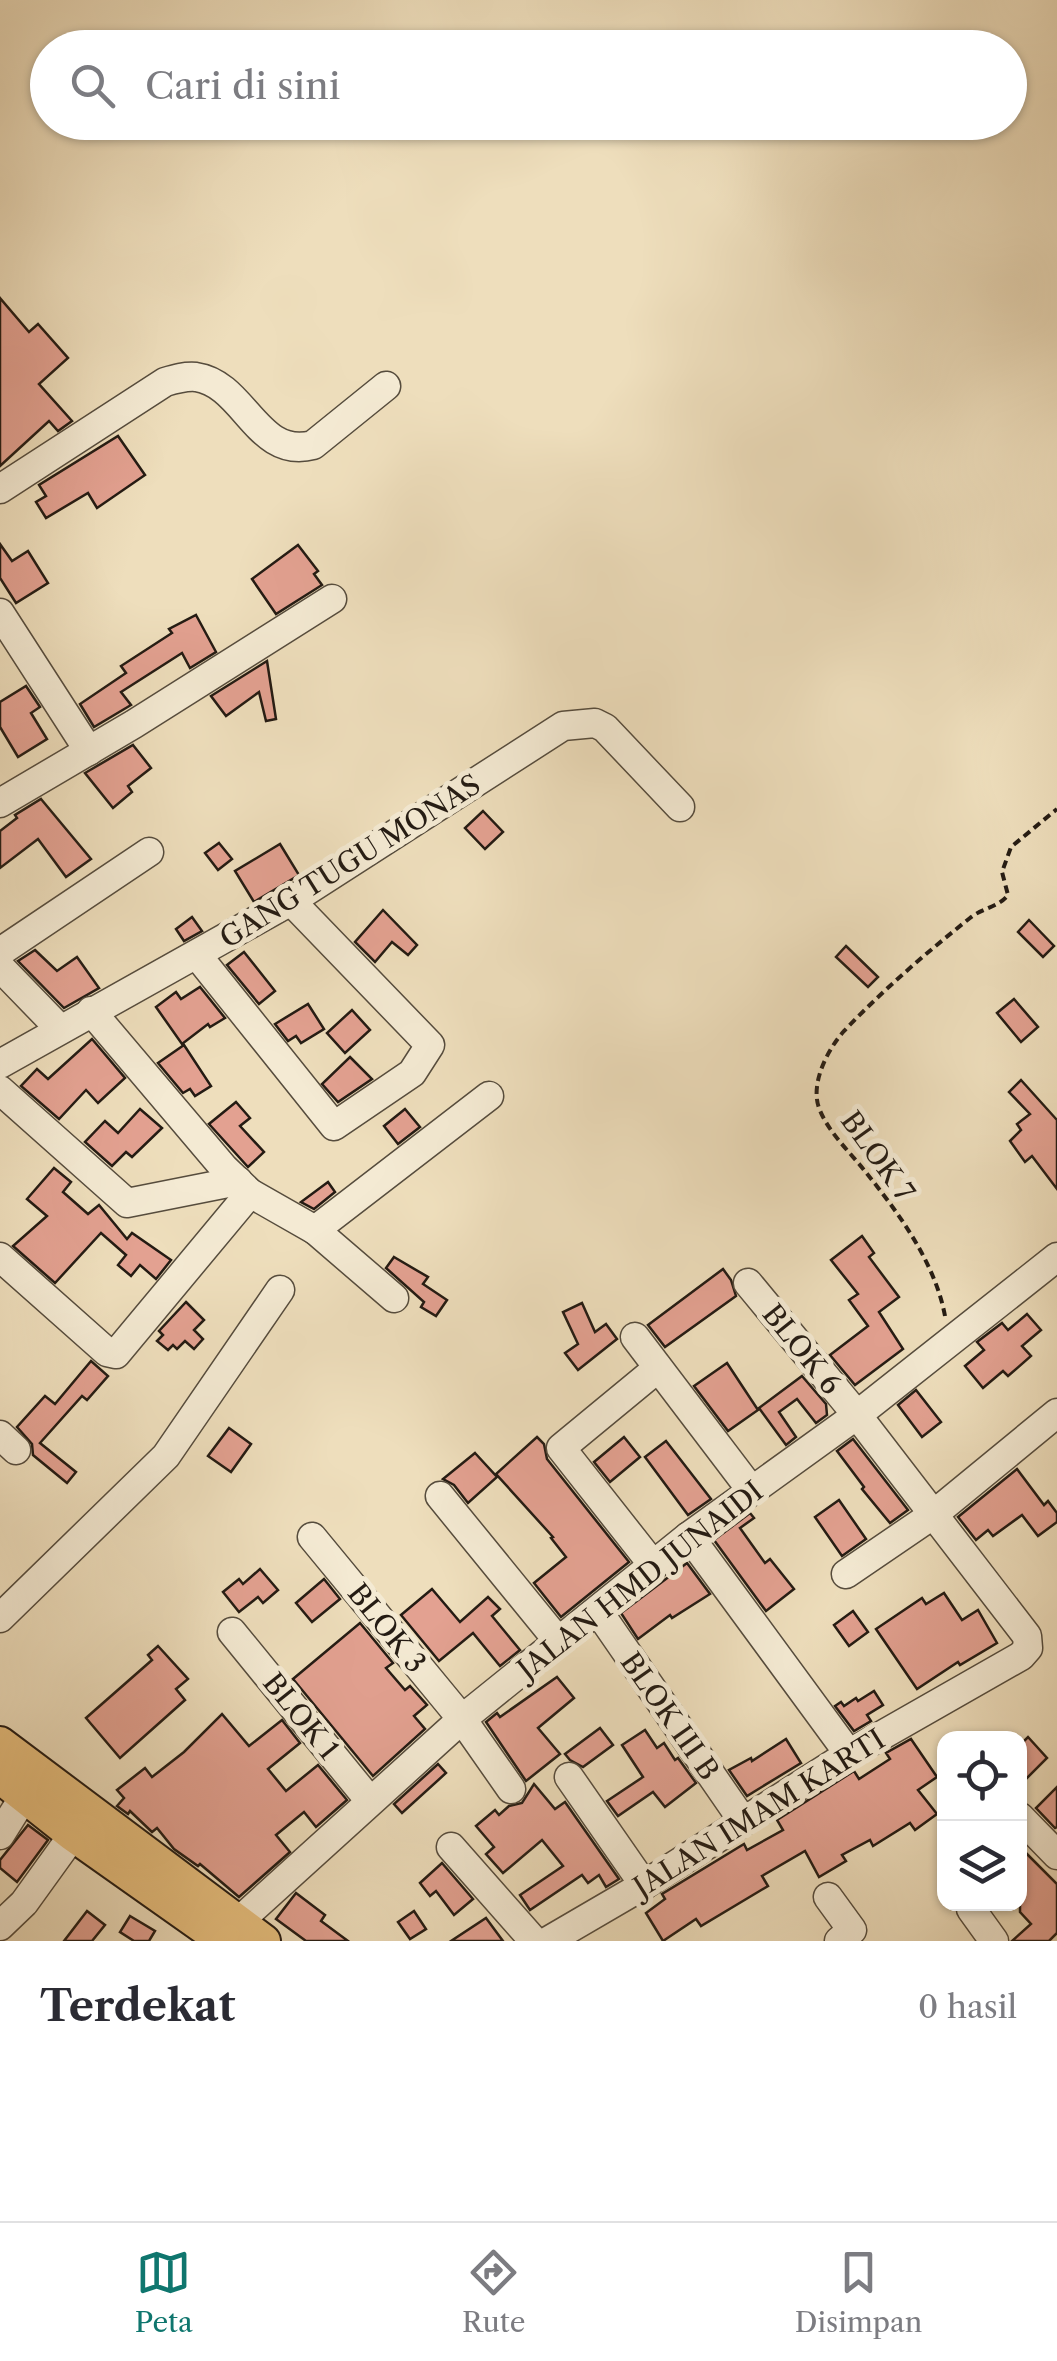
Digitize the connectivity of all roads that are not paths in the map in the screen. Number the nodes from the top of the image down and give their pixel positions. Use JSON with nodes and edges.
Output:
{"nodes":[{"id":1,"x":386,"y":386,"type":"dead end"},
{"id":2,"x":0,"y":489,"type":"edge"},
{"id":3,"x":332,"y":599,"type":"dead end"},
{"id":4,"x":0,"y":613,"type":"edge"},
{"id":5,"x":88,"y":751,"type":"junction"},
{"id":6,"x":0,"y":803,"type":"edge"},
{"id":7,"x":680,"y":807,"type":"dead end"},
{"id":8,"x":149,"y":852,"type":"dead end"},
{"id":9,"x":291,"y":901,"type":"junction"},
{"id":10,"x":0,"y":952,"type":"edge"},
{"id":11,"x":197,"y":955,"type":"junction"},
{"id":12,"x":0,"y":967,"type":"edge"},
{"id":13,"x":91,"y":1012,"type":"junction"},
{"id":14,"x":60,"y":1029,"type":"junction"},
{"id":15,"x":0,"y":1064,"type":"edge"},
{"id":16,"x":0,"y":1090,"type":"edge"},
{"id":17,"x":489,"y":1096,"type":"dead end"},
{"id":18,"x":244,"y":1187,"type":"junction"},
{"id":19,"x":315,"y":1230,"type":"junction"},
{"id":20,"x":1057,"y":1256,"type":"edge"},
{"id":21,"x":0,"y":1258,"type":"edge"},
{"id":22,"x":748,"y":1283,"type":"dead end"},
{"id":23,"x":280,"y":1290,"type":"dead end"},
{"id":24,"x":394,"y":1298,"type":"dead end"},
{"id":25,"x":635,"y":1338,"type":"dead end"},
{"id":26,"x":658,"y":1368,"type":"junction"},
{"id":27,"x":1057,"y":1413,"type":"edge"},
{"id":28,"x":857,"y":1416,"type":"junction"},
{"id":29,"x":752,"y":1492,"type":"junction"},
{"id":30,"x":440,"y":1496,"type":"dead end"},
{"id":31,"x":934,"y":1514,"type":"junction"},
{"id":32,"x":689,"y":1536,"type":"junction"},
{"id":33,"x":312,"y":1537,"type":"dead end"},
{"id":34,"x":654,"y":1566,"type":"junction"},
{"id":35,"x":846,"y":1574,"type":"dead end"},
{"id":36,"x":598,"y":1611,"type":"junction"},
{"id":37,"x":0,"y":1618,"type":"edge"},
{"id":38,"x":232,"y":1632,"type":"dead end"},
{"id":39,"x":560,"y":1642,"type":"junction"},
{"id":40,"x":462,"y":1720,"type":"junction"},
{"id":41,"x":0,"y":1743,"type":"edge"},
{"id":42,"x":849,"y":1754,"type":"junction"},
{"id":43,"x":568,"y":1777,"type":"dead end"},
{"id":44,"x":13,"y":1786,"type":"edge"},
{"id":45,"x":511,"y":1789,"type":"dead end"},
{"id":46,"x":370,"y":1801,"type":"junction"},
{"id":47,"x":743,"y":1821,"type":"junction"},
{"id":48,"x":1024,"y":1821,"type":"edge"},
{"id":49,"x":73,"y":1835,"type":"junction"},
{"id":50,"x":0,"y":1836,"type":"edge"},
{"id":51,"x":451,"y":1847,"type":"dead end"},
{"id":52,"x":1057,"y":1855,"type":"edge"},
{"id":53,"x":644,"y":1885,"type":"junction"},
{"id":54,"x":828,"y":1896,"type":"dead end"},
{"id":55,"x":972,"y":1911,"type":"edge"},
{"id":56,"x":0,"y":1926,"type":"edge"},
{"id":57,"x":242,"y":1935,"type":"edge"},
{"id":58,"x":534,"y":1941,"type":"edge"},
{"id":59,"x":548,"y":1941,"type":"edge"},
{"id":60,"x":840,"y":1941,"type":"edge"},
{"id":61,"x":994,"y":1941,"type":"edge"}],
"edges":[{"from":1,"to":2,"type":"street"},
{"from":3,"to":5,"type":"street"},
{"from":4,"to":5,"type":"street"},
{"from":5,"to":6,"type":"street"},
{"from":7,"to":9,"type":"street","name":"GANG TUGU MONAS"},
{"from":8,"to":10,"type":"street"},
{"from":9,"to":11,"type":"street","name":"GANG TUGU MONAS"},
{"from":9,"to":11,"type":"street"},
{"from":11,"to":13,"type":"street","name":"GANG TUGU MONAS"},
{"from":12,"to":14,"type":"street"},
{"from":13,"to":14,"type":"street","name":"GANG TUGU MONAS"},
{"from":13,"to":18,"type":"street"},
{"from":14,"to":15,"type":"street","name":"GANG TUGU MONAS"},
{"from":16,"to":18,"type":"street"},
{"from":17,"to":19,"type":"street"},
{"from":18,"to":19,"type":"street"},
{"from":18,"to":21,"type":"street"},
{"from":19,"to":24,"type":"street"},
{"from":20,"to":28,"type":"street","name":"JALAN HMD JUNAIDI"},
{"from":22,"to":28,"type":"street","name":"BLOK 6"},
{"from":23,"to":37,"type":"street"},
{"from":25,"to":26,"type":"street"},
{"from":26,"to":29,"type":"street"},
{"from":26,"to":34,"type":"street"},
{"from":27,"to":31,"type":"street"},
{"from":28,"to":29,"type":"street","name":"JALAN HMD JUNAIDI"},
{"from":28,"to":31,"type":"street","name":"JALAN IMAM KARTI"},
{"from":29,"to":32,"type":"street","name":"JALAN HMD JUNAIDI"},
{"from":30,"to":39,"type":"street"},
{"from":31,"to":35,"type":"street"},
{"from":31,"to":42,"type":"street","name":"JALAN IMAM KARTI"},
{"from":32,"to":34,"type":"street","name":"JALAN HMD JUNAIDI"},
{"from":32,"to":42,"type":"street"},
{"from":33,"to":40,"type":"street","name":"BLOK 3"},
{"from":34,"to":36,"type":"street","name":"JALAN HMD JUNAIDI"},
{"from":36,"to":39,"type":"street","name":"JALAN HMD JUNAIDI"},
{"from":36,"to":47,"type":"street","name":"BLOK III B"},
{"from":38,"to":46,"type":"street","name":"BLOK 1"},
{"from":39,"to":40,"type":"street","name":"JALAN HMD JUNAIDI"},
{"from":40,"to":45,"type":"street","name":"BLOK 3"},
{"from":40,"to":46,"type":"street","name":"JALAN HMD JUNAIDI"},
{"from":41,"to":57,"type":"main road"},
{"from":42,"to":47,"type":"street","name":"JALAN IMAM KARTI"},
{"from":43,"to":53,"type":"street"},
{"from":44,"to":49,"type":"main road"},
{"from":44,"to":50,"type":"street"},
{"from":46,"to":57,"type":"street","name":"JALAN HMD JUNAIDI"},
{"from":47,"to":53,"type":"street","name":"JALAN IMAM KARTI"},
{"from":48,"to":52,"type":"street"},
{"from":49,"to":56,"type":"street"},
{"from":49,"to":57,"type":"main road"},
{"from":51,"to":58,"type":"street"},
{"from":53,"to":59,"type":"street","name":"JALAN IMAM KARTI"},
{"from":54,"to":60,"type":"street"},
{"from":55,"to":61,"type":"street"}]}
